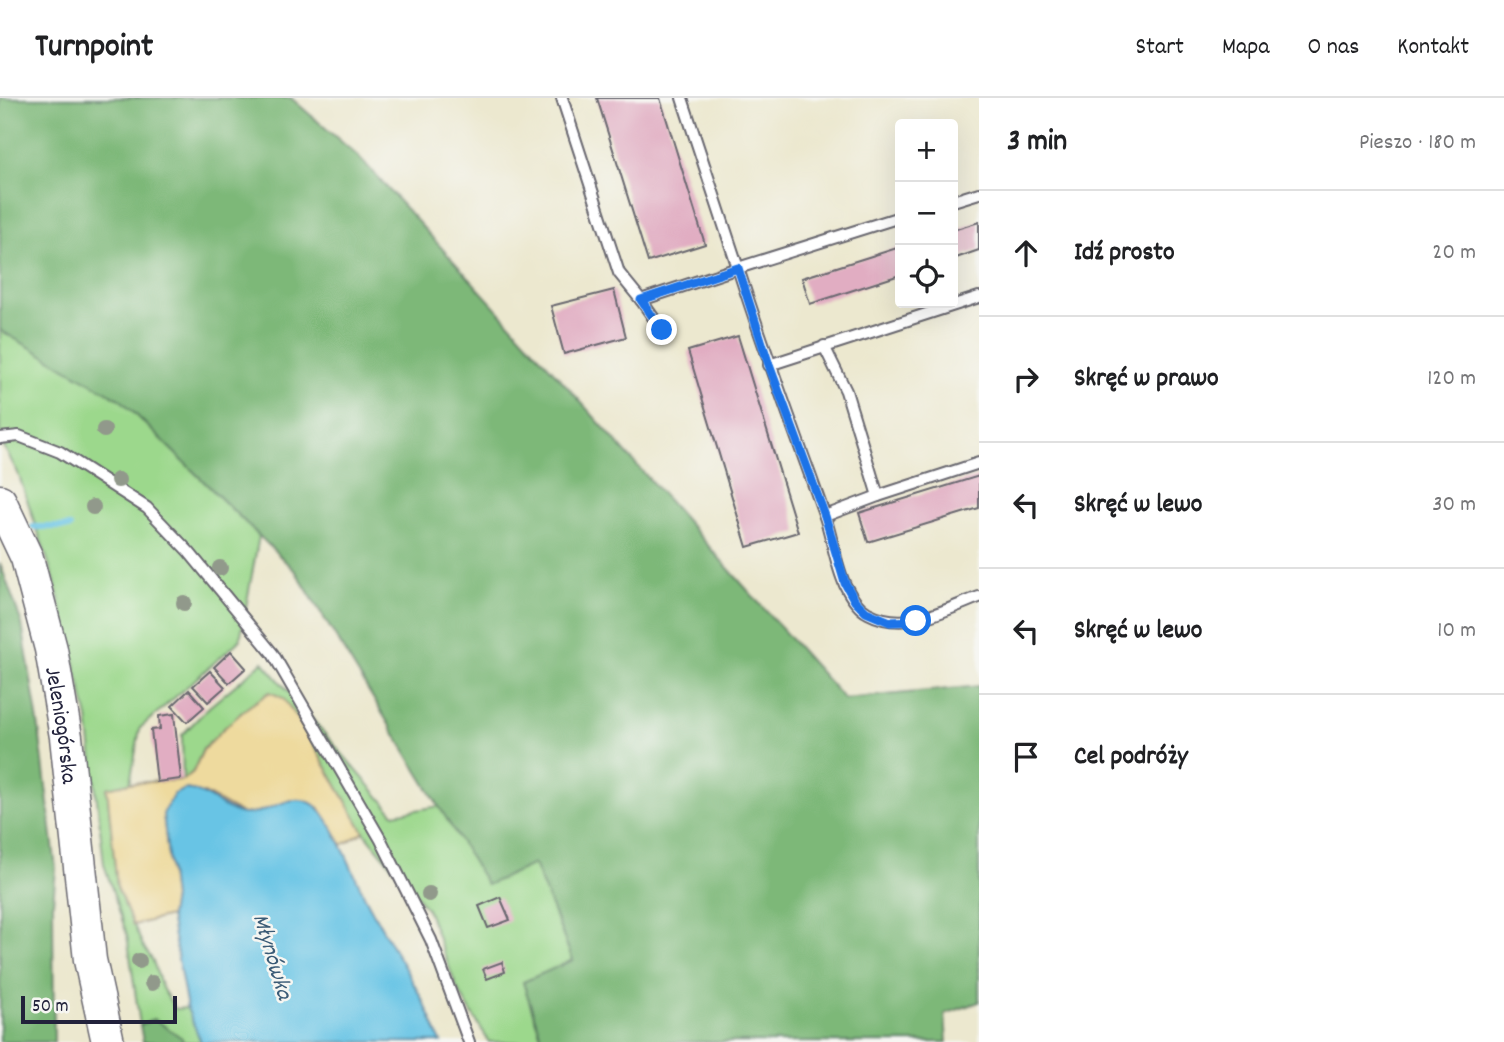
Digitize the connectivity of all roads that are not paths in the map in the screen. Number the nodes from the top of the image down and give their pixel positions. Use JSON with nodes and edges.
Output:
{"nodes":[{"id":1,"x":562,"y":98,"type":"edge"},
{"id":2,"x":682,"y":98,"type":"edge"},
{"id":3,"x":979,"y":194,"type":"edge"},
{"id":4,"x":958,"y":200,"type":"edge"},
{"id":5,"x":895,"y":220,"type":"edge"},
{"id":6,"x":738,"y":268,"type":"junction"},
{"id":7,"x":979,"y":297,"type":"edge"},
{"id":8,"x":641,"y":300,"type":"junction"},
{"id":9,"x":662,"y":330,"type":"dead end"},
{"id":10,"x":824,"y":346,"type":"junction"},
{"id":11,"x":769,"y":365,"type":"junction"},
{"id":12,"x":0,"y":438,"type":"edge"},
{"id":13,"x":979,"y":463,"type":"edge"},
{"id":14,"x":878,"y":496,"type":"junction"},
{"id":15,"x":0,"y":501,"type":"edge"},
{"id":16,"x":825,"y":516,"type":"junction"},
{"id":17,"x":979,"y":597,"type":"edge"},
{"id":18,"x":90,"y":960,"type":"junction"},
{"id":19,"x":87,"y":1042,"type":"edge"},
{"id":20,"x":108,"y":1042,"type":"edge"},
{"id":21,"x":469,"y":1042,"type":"edge"}],
"edges":[{"from":1,"to":8,"type":"lane"},
{"from":2,"to":6,"type":"lane"},
{"from":3,"to":4,"type":"lane"},
{"from":5,"to":6,"type":"lane"},
{"from":6,"to":8,"type":"lane"},
{"from":6,"to":11,"type":"lane"},
{"from":7,"to":10,"type":"lane"},
{"from":8,"to":9,"type":"lane"},
{"from":10,"to":11,"type":"lane"},
{"from":10,"to":14,"type":"lane"},
{"from":11,"to":16,"type":"lane"},
{"from":12,"to":21,"type":"lane"},
{"from":13,"to":14,"type":"lane"},
{"from":14,"to":16,"type":"lane"},
{"from":15,"to":18,"type":"street","name":"Jeleniogórska"},
{"from":16,"to":17,"type":"lane"},
{"from":18,"to":19,"type":"street","name":"Jeleniogórska"},
{"from":18,"to":20,"type":"street","name":"Jeleniogórska"}]}
